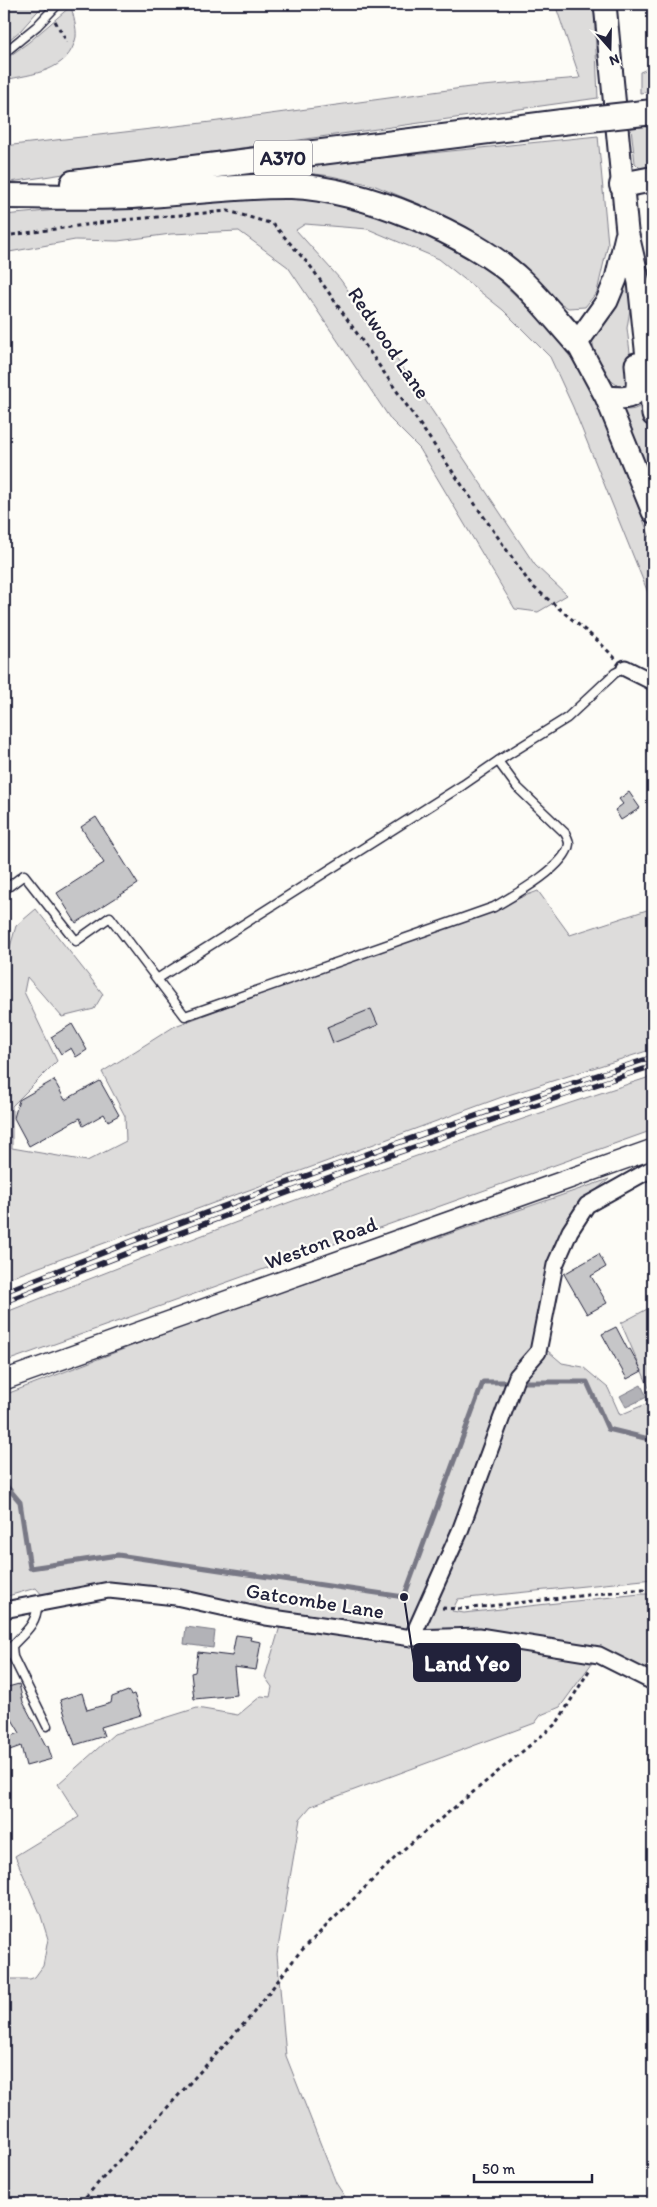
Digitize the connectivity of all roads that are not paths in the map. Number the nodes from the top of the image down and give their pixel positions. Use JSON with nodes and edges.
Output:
{"nodes":[{"id":1,"x":58,"y":4,"type":"edge"},
{"id":2,"x":604,"y":4,"type":"edge"},
{"id":3,"x":4,"y":53,"type":"edge"},
{"id":4,"x":653,"y":112,"type":"edge"},
{"id":5,"x":653,"y":179,"type":"edge"},
{"id":6,"x":622,"y":186,"type":"junction"},
{"id":7,"x":4,"y":195,"type":"edge"},
{"id":8,"x":627,"y":231,"type":"junction"},
{"id":9,"x":639,"y":282,"type":"junction"},
{"id":10,"x":577,"y":343,"type":"junction"},
{"id":11,"x":606,"y":397,"type":"junction"},
{"id":12,"x":653,"y":415,"type":"edge"},
{"id":13,"x":653,"y":512,"type":"edge"},
{"id":14,"x":625,"y":668,"type":"joint"},
{"id":15,"x":653,"y":682,"type":"edge"},
{"id":16,"x":498,"y":761,"type":"junction"},
{"id":17,"x":4,"y":890,"type":"edge"},
{"id":18,"x":157,"y":979,"type":"junction"},
{"id":19,"x":653,"y":1149,"type":"edge"},
{"id":20,"x":653,"y":1168,"type":"edge"},
{"id":21,"x":4,"y":1380,"type":"edge"},
{"id":22,"x":37,"y":1604,"type":"junction"},
{"id":23,"x":4,"y":1610,"type":"edge"},
{"id":24,"x":412,"y":1638,"type":"junction"},
{"id":25,"x":653,"y":1682,"type":"edge"},
{"id":26,"x":46,"y":1726,"type":"dead end"}],
"edges":[{"from":1,"to":3,"type":"lane"},
{"from":2,"to":6,"type":"main road"},
{"from":4,"to":7,"type":"main road","number":"A370","bridge":true},
{"from":5,"to":6,"type":"main road"},
{"from":6,"to":8,"type":"main road"},
{"from":7,"to":10,"type":"main road"},
{"from":8,"to":9,"type":"main road"},
{"from":8,"to":10,"type":"main road"},
{"from":9,"to":11,"type":"main road"},
{"from":9,"to":12,"type":"main road"},
{"from":10,"to":11,"type":"main road"},
{"from":11,"to":13,"type":"main road"},
{"from":14,"to":15,"type":"street"},
{"from":14,"to":16,"type":"lane"},
{"from":16,"to":18,"type":"lane"},
{"from":16,"to":18,"type":"lane"},
{"from":17,"to":18,"type":"lane"},
{"from":19,"to":21,"type":"street","name":"Weston Road"},
{"from":20,"to":24,"type":"street"},
{"from":22,"to":23,"type":"street","name":"Gatcombe Lane"},
{"from":22,"to":24,"type":"street","name":"Gatcombe Lane"},
{"from":22,"to":26,"type":"lane"},
{"from":24,"to":25,"type":"street","name":"Gatcombe Lane"}]}
